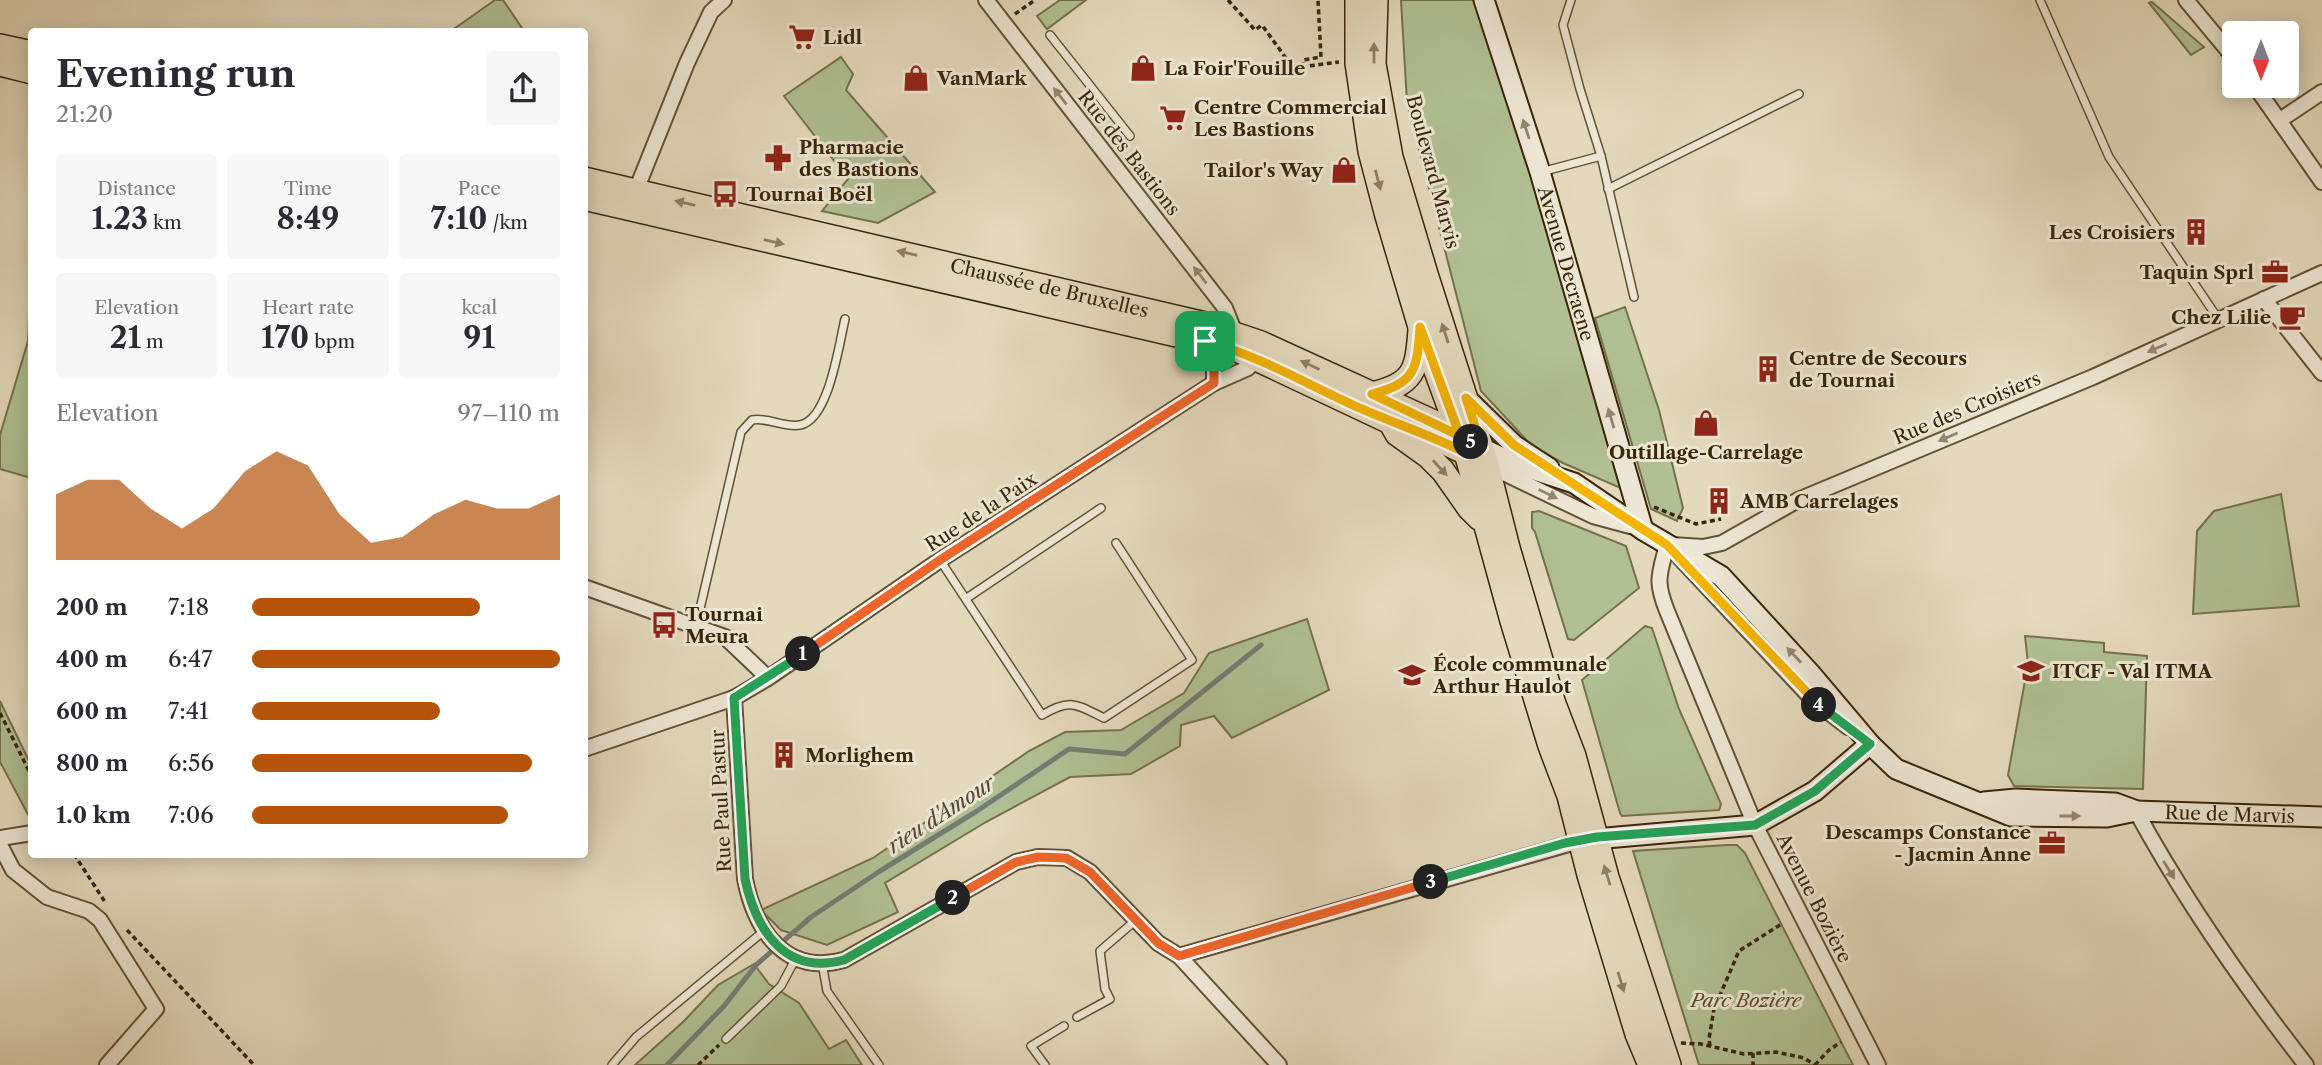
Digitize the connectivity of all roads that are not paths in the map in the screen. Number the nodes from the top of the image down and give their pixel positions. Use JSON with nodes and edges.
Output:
{"nodes":[{"id":1,"x":724,"y":0,"type":"edge"},
{"id":2,"x":986,"y":0,"type":"edge"},
{"id":3,"x":1357,"y":0,"type":"edge"},
{"id":4,"x":1376,"y":0,"type":"edge"},
{"id":5,"x":1484,"y":0,"type":"edge"},
{"id":6,"x":1571,"y":0,"type":"edge"},
{"id":7,"x":2040,"y":0,"type":"edge"},
{"id":8,"x":2186,"y":0,"type":"edge"},
{"id":9,"x":1050,"y":35,"type":"dead end"},
{"id":10,"x":2222,"y":44,"type":"edge"},
{"id":11,"x":0,"y":46,"type":"edge"},
{"id":12,"x":28,"y":52,"type":"edge"},
{"id":13,"x":0,"y":65,"type":"edge"},
{"id":14,"x":28,"y":71,"type":"edge"},
{"id":15,"x":2322,"y":92,"type":"edge"},
{"id":16,"x":1799,"y":94,"type":"dead end"},
{"id":17,"x":2264,"y":98,"type":"edge"},
{"id":18,"x":2280,"y":120,"type":"junction"},
{"id":19,"x":1130,"y":136,"type":"dead end"},
{"id":20,"x":1601,"y":156,"type":"junction"},
{"id":21,"x":1540,"y":172,"type":"junction"},
{"id":22,"x":588,"y":181,"type":"edge"},
{"id":23,"x":2322,"y":182,"type":"edge"},
{"id":24,"x":1608,"y":189,"type":"junction"},
{"id":25,"x":588,"y":198,"type":"edge"},
{"id":26,"x":632,"y":200,"type":"junction"},
{"id":27,"x":2322,"y":273,"type":"edge"},
{"id":28,"x":1634,"y":297,"type":"dead end"},
{"id":29,"x":2264,"y":299,"type":"junction"},
{"id":30,"x":845,"y":319,"type":"dead end"},
{"id":31,"x":2220,"y":321,"type":"junction"},
{"id":32,"x":1420,"y":327,"type":"junction"},
{"id":33,"x":1235,"y":333,"type":"junction"},
{"id":34,"x":1205,"y":341,"type":"junction"},
{"id":35,"x":1258,"y":358,"type":"junction"},
{"id":36,"x":2322,"y":373,"type":"edge"},
{"id":37,"x":1214,"y":383,"type":"junction"},
{"id":38,"x":1372,"y":394,"type":"junction"},
{"id":39,"x":1466,"y":398,"type":"junction"},
{"id":40,"x":1390,"y":422,"type":"junction"},
{"id":41,"x":1474,"y":450,"type":"junction"},
{"id":42,"x":1574,"y":483,"type":"junction"},
{"id":43,"x":1101,"y":509,"type":"dead end"},
{"id":44,"x":1484,"y":522,"type":"junction"},
{"id":45,"x":1643,"y":530,"type":"junction"},
{"id":46,"x":1116,"y":543,"type":"dead end"},
{"id":47,"x":1667,"y":545,"type":"junction"},
{"id":48,"x":940,"y":560,"type":"junction"},
{"id":49,"x":588,"y":588,"type":"edge"},
{"id":50,"x":967,"y":598,"type":"junction"},
{"id":51,"x":696,"y":626,"type":"junction"},
{"id":52,"x":768,"y":678,"type":"junction"},
{"id":53,"x":734,"y":698,"type":"junction"},
{"id":54,"x":1870,"y":744,"type":"junction"},
{"id":55,"x":588,"y":747,"type":"edge"},
{"id":56,"x":2136,"y":811,"type":"junction"},
{"id":57,"x":2322,"y":817,"type":"edge"},
{"id":58,"x":1755,"y":825,"type":"junction"},
{"id":59,"x":28,"y":834,"type":"edge"},
{"id":60,"x":0,"y":838,"type":"edge"},
{"id":61,"x":1588,"y":839,"type":"junction"},
{"id":62,"x":0,"y":845,"type":"edge"},
{"id":63,"x":1136,"y":920,"type":"junction"},
{"id":64,"x":764,"y":931,"type":"junction"},
{"id":65,"x":1179,"y":956,"type":"junction"},
{"id":66,"x":796,"y":958,"type":"junction"},
{"id":67,"x":822,"y":963,"type":"junction"},
{"id":68,"x":1077,"y":1017,"type":"dead end"},
{"id":69,"x":1064,"y":1026,"type":"dead end"},
{"id":70,"x":726,"y":1039,"type":"road end"},
{"id":71,"x":107,"y":1065,"type":"edge"},
{"id":72,"x":612,"y":1065,"type":"edge"},
{"id":73,"x":879,"y":1065,"type":"edge"},
{"id":74,"x":1045,"y":1065,"type":"edge"},
{"id":75,"x":1279,"y":1065,"type":"edge"},
{"id":76,"x":1650,"y":1065,"type":"edge"},
{"id":77,"x":1669,"y":1065,"type":"edge"},
{"id":78,"x":1878,"y":1065,"type":"edge"},
{"id":79,"x":2306,"y":1065,"type":"edge"}],
"edges":[{"from":1,"to":26,"type":"street"},
{"from":33,"to":2,"type":"street","name":"Rue des Bastions","one_way":true},
{"from":3,"to":32,"type":"main road","one_way":true},
{"from":39,"to":4,"type":"main road","one_way":true},
{"from":21,"to":5,"type":"street","name":"Avenue Decraene","one_way":true},
{"from":6,"to":20,"type":"lane"},
{"from":7,"to":31,"type":"lane"},
{"from":8,"to":10,"type":"street"},
{"from":9,"to":19,"type":"lane"},
{"from":11,"to":12,"type":"main road"},
{"from":13,"to":14,"type":"main road"},
{"from":15,"to":18,"type":"street"},
{"from":16,"to":24,"type":"lane"},
{"from":17,"to":18,"type":"street"},
{"from":18,"to":23,"type":"street"},
{"from":20,"to":21,"type":"lane"},
{"from":20,"to":24,"type":"lane"},
{"from":45,"to":21,"type":"street","name":"Avenue Decraene","one_way":true},
{"from":22,"to":26,"type":"main road","name":"Chaussée de Bruxelles"},
{"from":24,"to":28,"type":"lane"},
{"from":25,"to":26,"type":"main road","name":"Chaussée de Bruxelles"},
{"from":33,"to":26,"type":"main road","name":"Chaussée de Bruxelles","one_way":true},
{"from":26,"to":34,"type":"main road","name":"Chaussée de Bruxelles","one_way":true},
{"from":27,"to":29,"type":"street","name":"Rue des Croisiers"},
{"from":29,"to":31,"type":"street","name":"Rue des Croisiers"},
{"from":29,"to":36,"type":"street"},
{"from":30,"to":51,"type":"lane"},
{"from":31,"to":47,"type":"street","name":"Rue des Croisiers","one_way":true},
{"from":32,"to":38,"type":"main road"},
{"from":32,"to":41,"type":"main road"},
{"from":38,"to":33,"type":"main road","name":"Chaussée de Bruxelles","one_way":true},
{"from":34,"to":35,"type":"main road","name":"Chaussée de Bruxelles"},
{"from":34,"to":37,"type":"street"},
{"from":35,"to":37,"type":"street","name":"Rue de la Paix"},
{"from":35,"to":40,"type":"main road","name":"Chaussée de Bruxelles"},
{"from":37,"to":48,"type":"street","name":"Rue de la Paix"},
{"from":38,"to":41,"type":"main road","name":"Chaussée de Bruxelles"},
{"from":39,"to":41,"type":"main road"},
{"from":39,"to":42,"type":"street"},
{"from":40,"to":41,"type":"main road","name":"Chaussée de Bruxelles"},
{"from":40,"to":44,"type":"main road","one_way":true},
{"from":41,"to":42,"type":"street","name":"Chaussée de Bruxelles"},
{"from":41,"to":44,"type":"main road"},
{"from":41,"to":45,"type":"street","name":"Chaussée de Bruxelles","one_way":true},
{"from":41,"to":61,"type":"main road"},
{"from":42,"to":45,"type":"street","name":"Chaussée de Bruxelles"},
{"from":43,"to":50,"type":"lane"},
{"from":44,"to":61,"type":"main road"},
{"from":45,"to":47,"type":"street","name":"Chaussée de Bruxelles"},
{"from":46,"to":50,"type":"lane"},
{"from":47,"to":54,"type":"street","name":"Rue de Marvis"},
{"from":47,"to":58,"type":"street","name":"Avenue Bozière"},
{"from":48,"to":50,"type":"lane"},
{"from":48,"to":52,"type":"street","name":"Rue de la Paix"},
{"from":49,"to":51,"type":"street"},
{"from":51,"to":52,"type":"street"},
{"from":52,"to":53,"type":"street","name":"Rue de la Paix"},
{"from":53,"to":55,"type":"street","name":"Rue de la Paix"},
{"from":53,"to":64,"type":"street","name":"Rue Paul Pastur"},
{"from":54,"to":56,"type":"street","name":"Rue de Marvis"},
{"from":54,"to":58,"type":"street"},
{"from":56,"to":57,"type":"street","name":"Rue de Marvis"},
{"from":56,"to":79,"type":"street","one_way":true},
{"from":58,"to":61,"type":"street"},
{"from":58,"to":78,"type":"street","name":"Avenue Bozière"},
{"from":59,"to":60,"type":"street"},
{"from":61,"to":65,"type":"street"},
{"from":61,"to":76,"type":"main road","one_way":true},
{"from":77,"to":61,"type":"main road","one_way":true},
{"from":62,"to":71,"type":"street"},
{"from":63,"to":65,"type":"street","name":"Rue Paul Pastur"},
{"from":63,"to":67,"type":"street","name":"Rue Paul Pastur"},
{"from":63,"to":68,"type":"lane"},
{"from":64,"to":66,"type":"street","name":"Rue Paul Pastur"},
{"from":64,"to":72,"type":"lane"},
{"from":65,"to":75,"type":"street","name":"Rue Paul Pastur"},
{"from":66,"to":67,"type":"street","name":"Rue Paul Pastur"},
{"from":66,"to":70,"type":"lane"},
{"from":67,"to":73,"type":"lane"},
{"from":69,"to":74,"type":"lane"}]}
